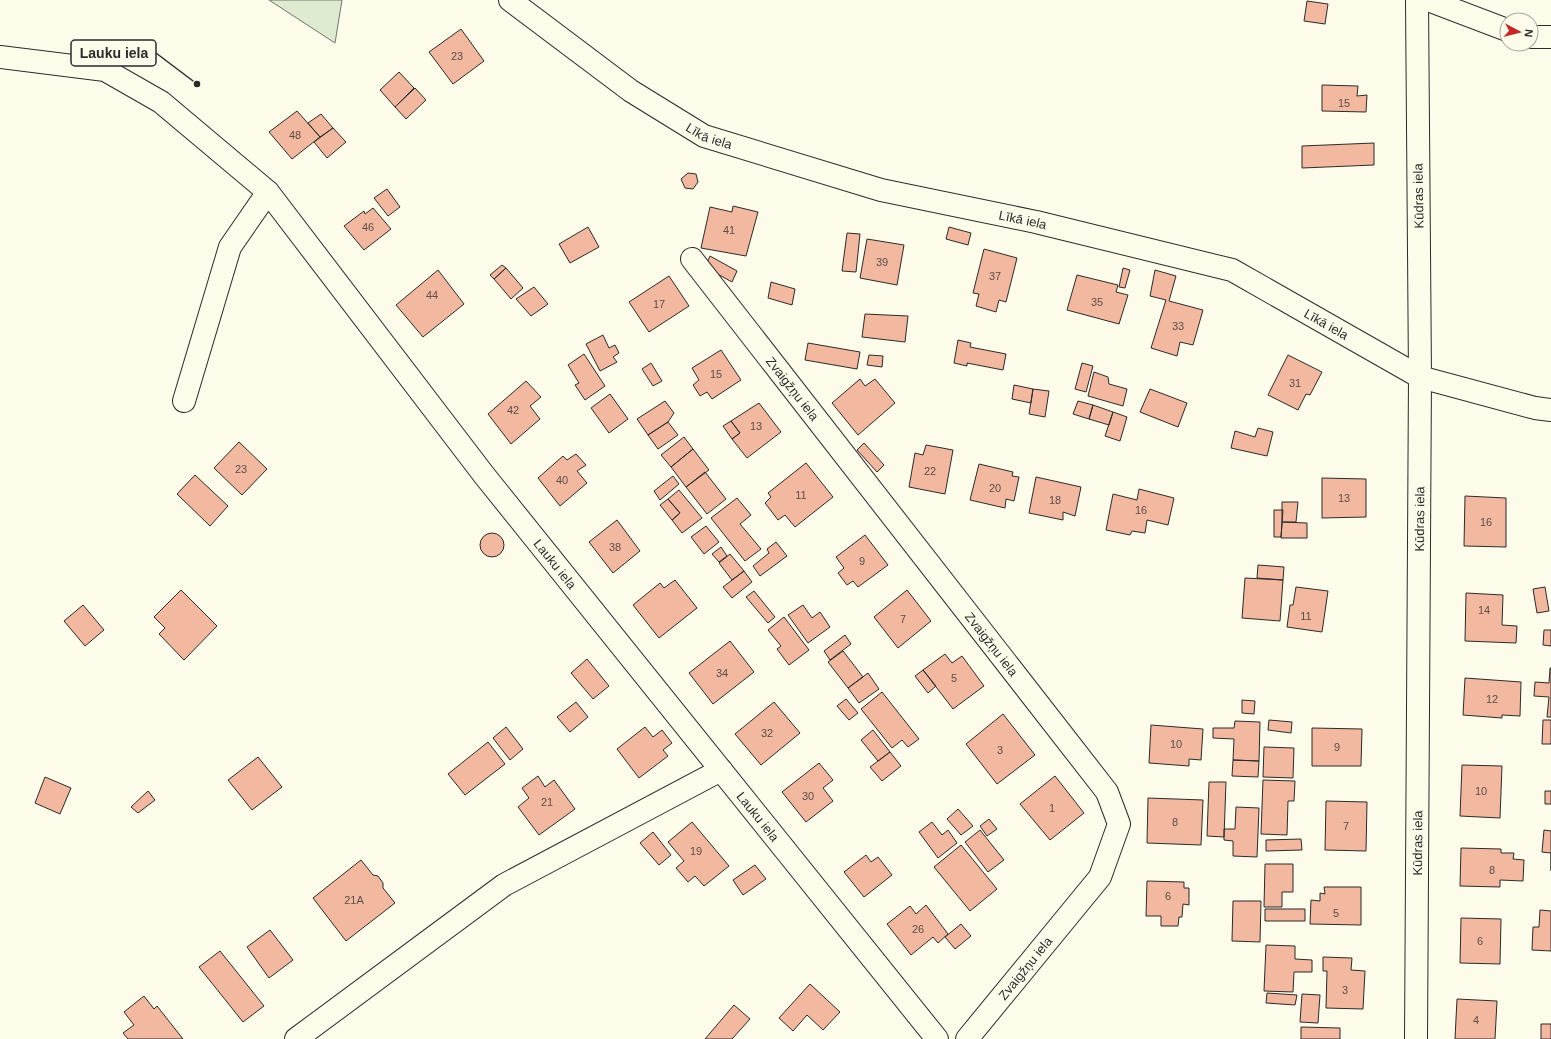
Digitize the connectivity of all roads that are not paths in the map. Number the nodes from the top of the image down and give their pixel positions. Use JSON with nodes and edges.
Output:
{"nodes":[{"id":1,"x":510,"y":0,"type":"edge"},
{"id":2,"x":1416,"y":0,"type":"edge"},
{"id":3,"x":1428,"y":0,"type":"edge"},
{"id":4,"x":1499,"y":27,"type":"edge"},
{"id":5,"x":1539,"y":37,"type":"edge"},
{"id":6,"x":1551,"y":37,"type":"edge"},
{"id":7,"x":0,"y":57,"type":"edge"},
{"id":8,"x":268,"y":192,"type":"junction"},
{"id":9,"x":692,"y":259,"type":"dead end"},
{"id":10,"x":1420,"y":377,"type":"junction"},
{"id":11,"x":184,"y":401,"type":"dead end"},
{"id":12,"x":1551,"y":410,"type":"edge"},
{"id":13,"x":721,"y":770,"type":"junction"},
{"id":14,"x":296,"y":1039,"type":"edge"},
{"id":15,"x":937,"y":1039,"type":"edge"},
{"id":16,"x":967,"y":1039,"type":"edge"},
{"id":17,"x":1416,"y":1039,"type":"edge"}],
"edges":[{"from":1,"to":10,"type":"street","name":"Līkā iela"},
{"from":2,"to":10,"type":"street","name":"Kūdras iela"},
{"from":3,"to":4,"type":"street"},
{"from":5,"to":6,"type":"street"},
{"from":7,"to":8,"type":"street","name":"Lauku iela"},
{"from":8,"to":11,"type":"street"},
{"from":8,"to":13,"type":"street","name":"Lauku iela"},
{"from":9,"to":16,"type":"street","name":"Zvaigžņu iela"},
{"from":10,"to":12,"type":"street","name":"Līkā iela"},
{"from":10,"to":17,"type":"street","name":"Kūdras iela"},
{"from":13,"to":14,"type":"street"},
{"from":13,"to":15,"type":"street","name":"Lauku iela"}]}
